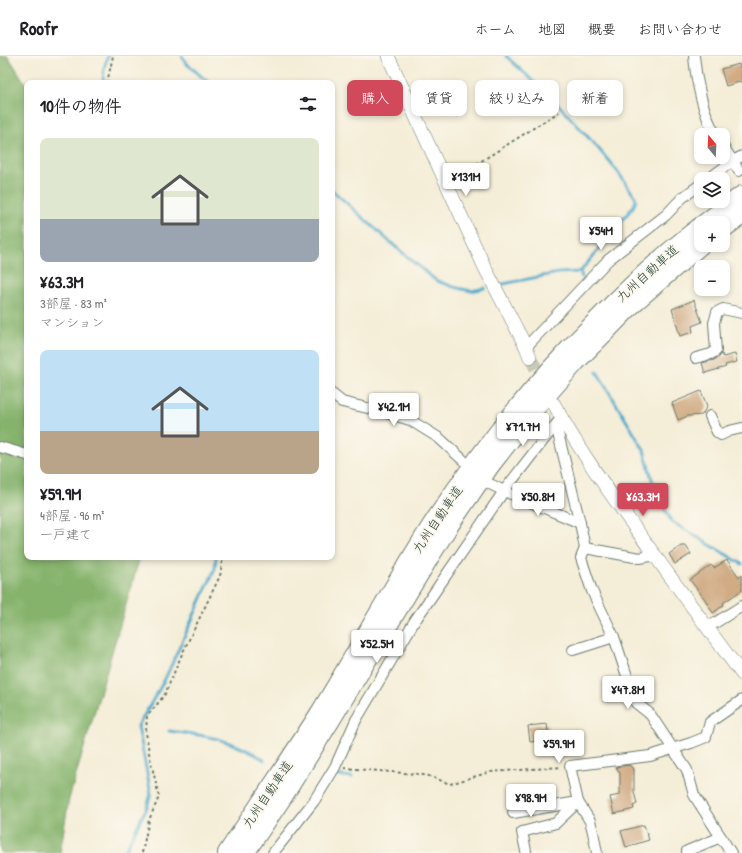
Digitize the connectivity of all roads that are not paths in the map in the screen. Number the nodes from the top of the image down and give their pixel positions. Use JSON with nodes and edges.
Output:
{"nodes":[{"id":1,"x":388,"y":56,"type":"edge"},
{"id":2,"x":694,"y":56,"type":"edge"},
{"id":3,"x":712,"y":128,"type":"edge"},
{"id":4,"x":730,"y":156,"type":"edge"},
{"id":5,"x":742,"y":156,"type":"edge"},
{"id":6,"x":733,"y":161,"type":"junction"},
{"id":7,"x":718,"y":172,"type":"edge"},
{"id":8,"x":740,"y":172,"type":"dead end"},
{"id":9,"x":694,"y":189,"type":"edge"},
{"id":10,"x":742,"y":195,"type":"edge"},
{"id":11,"x":742,"y":215,"type":"edge"},
{"id":12,"x":714,"y":216,"type":"edge"},
{"id":13,"x":730,"y":224,"type":"edge"},
{"id":14,"x":694,"y":231,"type":"edge"},
{"id":15,"x":694,"y":251,"type":"edge"},
{"id":16,"x":742,"y":313,"type":"edge"},
{"id":17,"x":528,"y":352,"type":"joint"},
{"id":18,"x":696,"y":358,"type":"dead end"},
{"id":19,"x":335,"y":396,"type":"edge"},
{"id":20,"x":554,"y":404,"type":"dead end"},
{"id":21,"x":710,"y":416,"type":"dead end"},
{"id":22,"x":559,"y":421,"type":"junction"},
{"id":23,"x":742,"y":428,"type":"edge"},
{"id":24,"x":0,"y":447,"type":"edge"},
{"id":25,"x":24,"y":454,"type":"edge"},
{"id":26,"x":463,"y":460,"type":"dead end"},
{"id":27,"x":488,"y":483,"type":"dead end"},
{"id":28,"x":504,"y":492,"type":"junction"},
{"id":29,"x":580,"y":523,"type":"junction"},
{"id":30,"x":585,"y":548,"type":"junction"},
{"id":31,"x":655,"y":555,"type":"junction"},
{"id":32,"x":742,"y":606,"type":"edge"},
{"id":33,"x":707,"y":628,"type":"junction"},
{"id":34,"x":614,"y":637,"type":"junction"},
{"id":35,"x":573,"y":650,"type":"dead end"},
{"id":36,"x":742,"y":674,"type":"edge"},
{"id":37,"x":742,"y":700,"type":"edge"},
{"id":38,"x":672,"y":749,"type":"junction"},
{"id":39,"x":578,"y":802,"type":"junction"},
{"id":40,"x":513,"y":813,"type":"dead end"},
{"id":41,"x":721,"y":837,"type":"junction"},
{"id":42,"x":526,"y":851,"type":"dead end"},
{"id":43,"x":687,"y":851,"type":"dead end"},
{"id":44,"x":227,"y":853,"type":"edge"},
{"id":45,"x":245,"y":853,"type":"edge"},
{"id":46,"x":273,"y":853,"type":"edge"},
{"id":47,"x":597,"y":853,"type":"edge"},
{"id":48,"x":731,"y":853,"type":"edge"}],
"edges":[{"from":1,"to":17,"type":"street"},
{"from":2,"to":3,"type":"street"},
{"from":4,"to":6,"type":"street"},
{"from":5,"to":6,"type":"street"},
{"from":6,"to":7,"type":"street"},
{"from":6,"to":8,"type":"street"},
{"from":9,"to":17,"type":"street"},
{"from":10,"to":12,"type":"highway"},
{"from":11,"to":13,"type":"highway"},
{"from":14,"to":44,"type":"highway","name":"九州自動車道"},
{"from":15,"to":45,"type":"highway","name":"九州自動車道"},
{"from":16,"to":18,"type":"street"},
{"from":19,"to":26,"type":"street"},
{"from":20,"to":22,"type":"street"},
{"from":21,"to":23,"type":"street"},
{"from":22,"to":28,"type":"street"},
{"from":22,"to":29,"type":"street"},
{"from":22,"to":31,"type":"street"},
{"from":24,"to":25,"type":"street"},
{"from":27,"to":28,"type":"street"},
{"from":28,"to":29,"type":"street"},
{"from":28,"to":46,"type":"street"},
{"from":29,"to":30,"type":"street"},
{"from":30,"to":31,"type":"street"},
{"from":30,"to":34,"type":"street"},
{"from":31,"to":33,"type":"street"},
{"from":32,"to":33,"type":"street"},
{"from":33,"to":36,"type":"street"},
{"from":34,"to":35,"type":"street"},
{"from":34,"to":38,"type":"street"},
{"from":37,"to":38,"type":"street"},
{"from":38,"to":39,"type":"street"},
{"from":38,"to":41,"type":"street"},
{"from":39,"to":40,"type":"street"},
{"from":39,"to":42,"type":"street"},
{"from":39,"to":47,"type":"street"},
{"from":41,"to":43,"type":"street"},
{"from":41,"to":48,"type":"street"}]}
